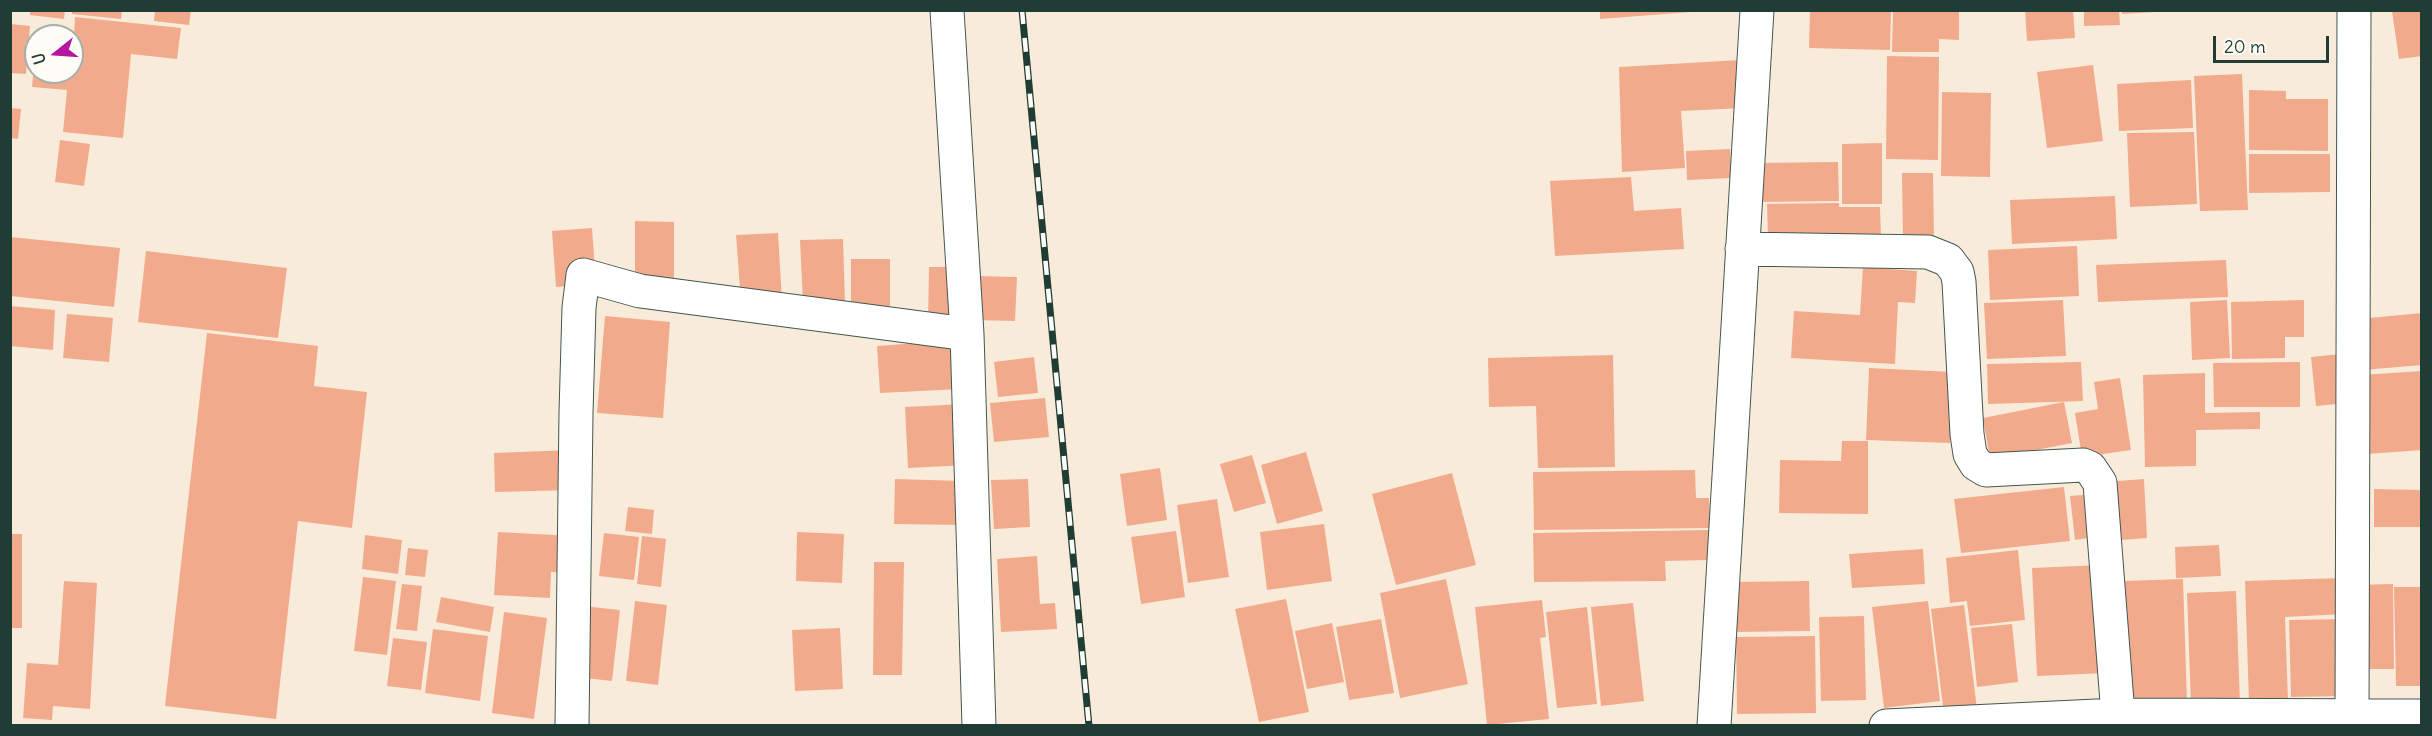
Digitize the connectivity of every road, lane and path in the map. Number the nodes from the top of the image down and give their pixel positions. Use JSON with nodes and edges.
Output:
{"nodes":[{"id":1,"x":947,"y":10,"type":"edge"},
{"id":2,"x":1757,"y":10,"type":"edge"},
{"id":3,"x":2354,"y":10,"type":"edge"},
{"id":4,"x":1742,"y":249,"type":"junction"},
{"id":5,"x":967,"y":334,"type":"junction"},
{"id":6,"x":2118,"y":715,"type":"junction"},
{"id":7,"x":2421,"y":716,"type":"edge"},
{"id":8,"x":2352,"y":717,"type":"junction"},
{"id":9,"x":572,"y":726,"type":"edge"},
{"id":10,"x":979,"y":726,"type":"edge"},
{"id":11,"x":1714,"y":726,"type":"edge"},
{"id":12,"x":1886,"y":726,"type":"edge"}],
"edges":[{"from":1,"to":5,"type":"street"},
{"from":2,"to":4,"type":"street"},
{"from":3,"to":8,"type":"street"},
{"from":4,"to":6,"type":"street"},
{"from":4,"to":11,"type":"street"},
{"from":5,"to":9,"type":"street"},
{"from":5,"to":10,"type":"street"},
{"from":6,"to":8,"type":"street"},
{"from":6,"to":12,"type":"street"},
{"from":7,"to":8,"type":"street"}]}
